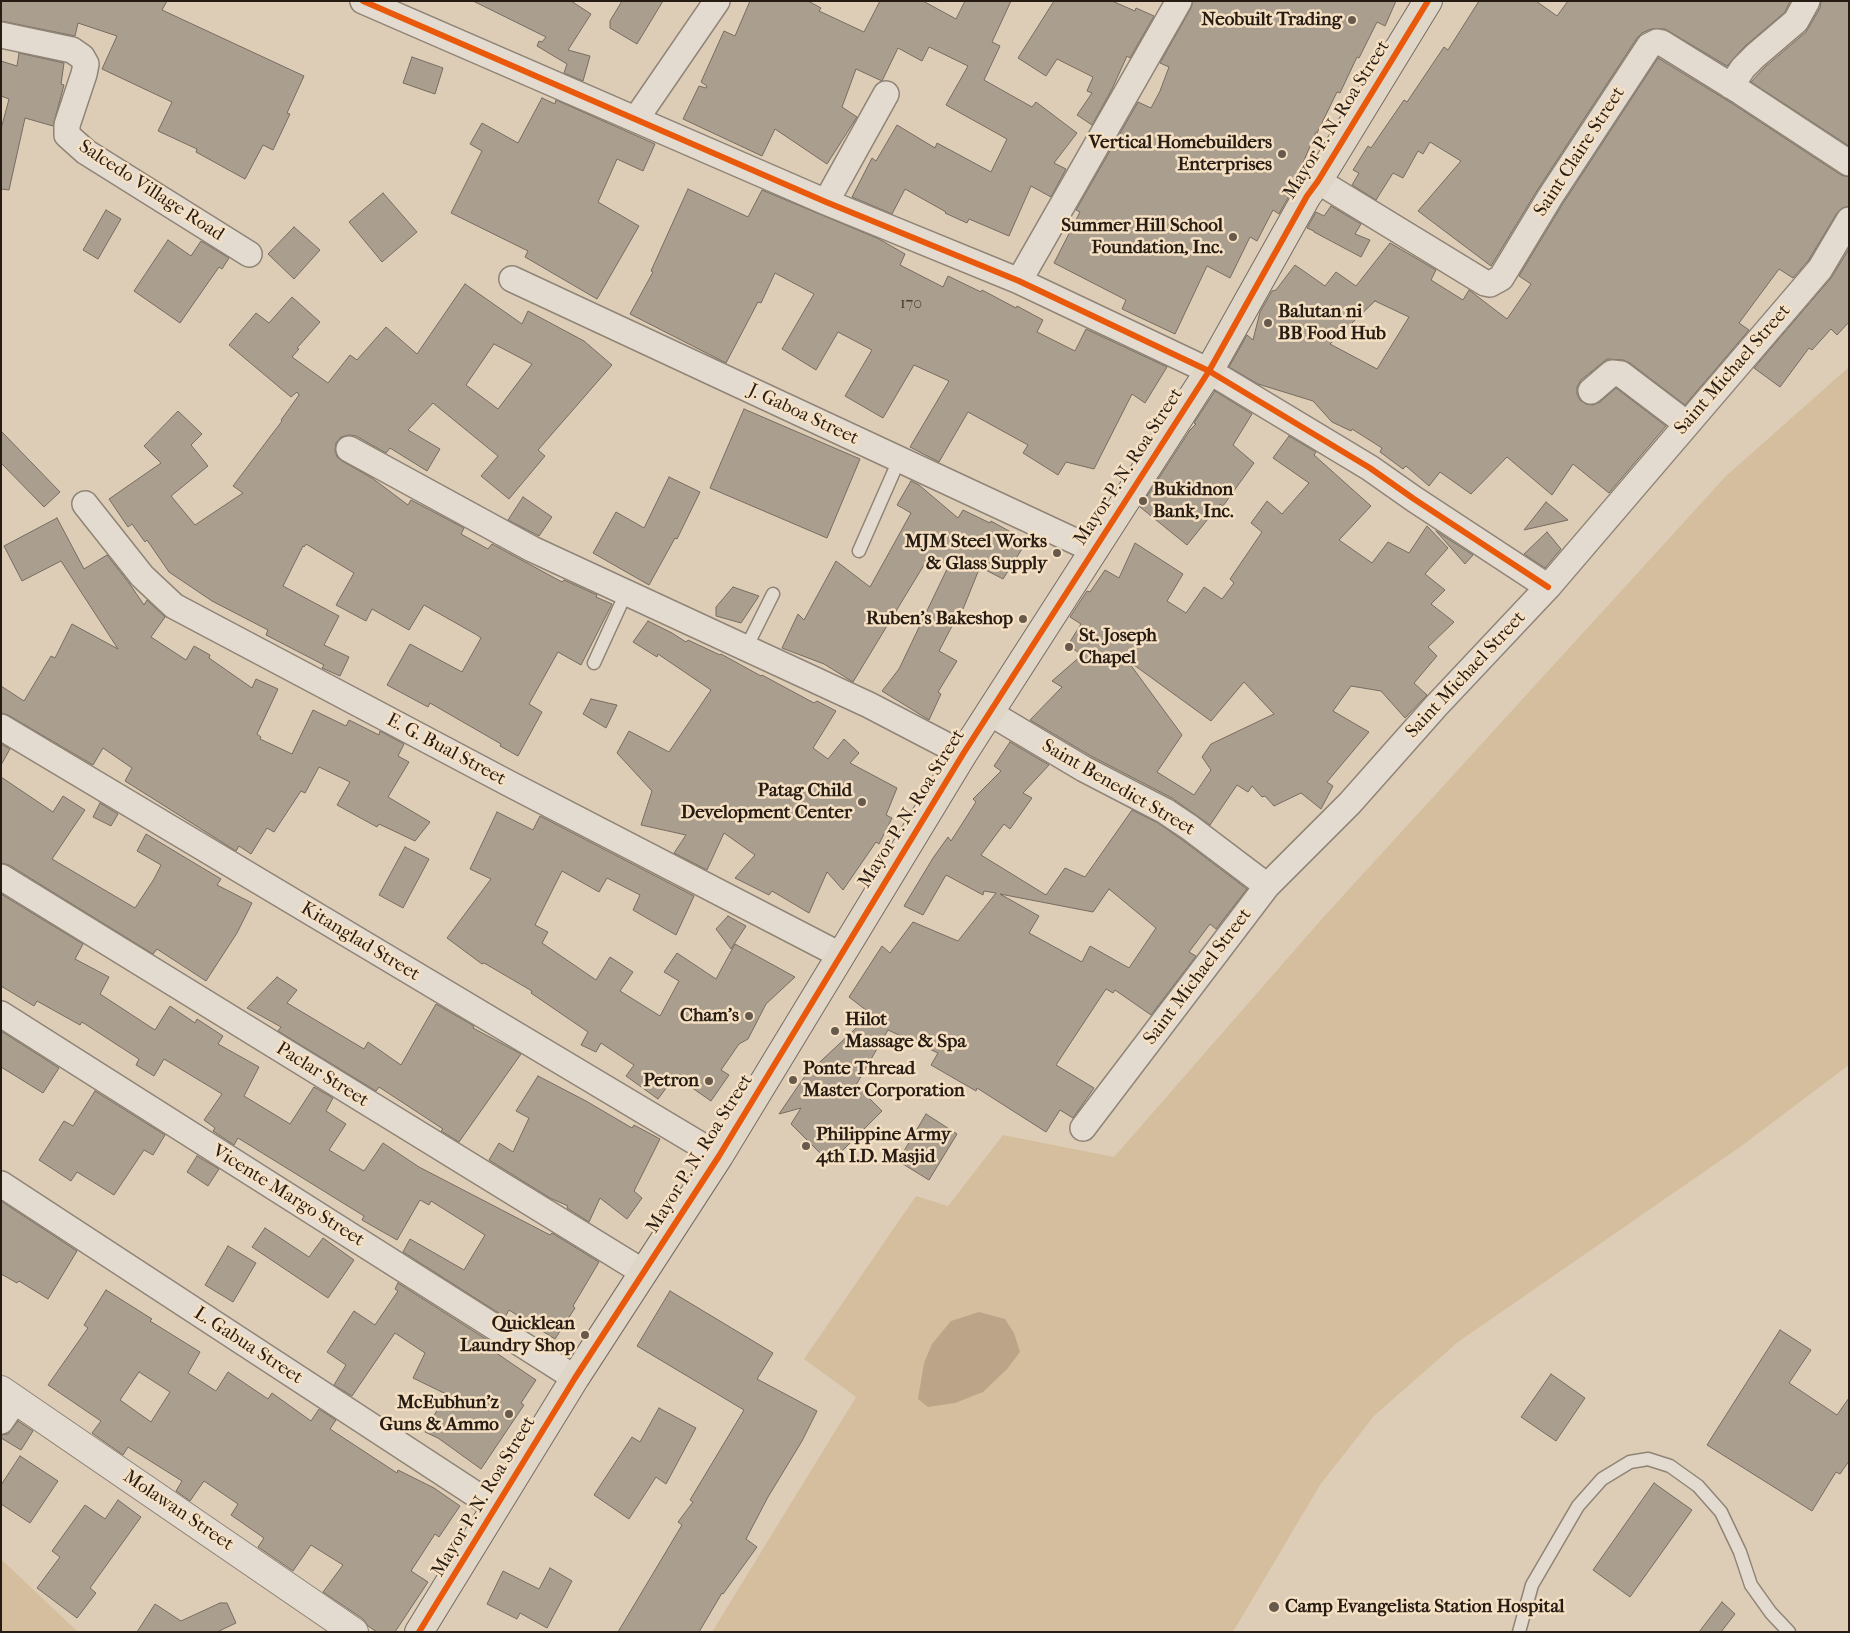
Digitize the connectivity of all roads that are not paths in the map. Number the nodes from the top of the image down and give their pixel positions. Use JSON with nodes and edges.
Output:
{"nodes":[{"id":1,"x":364,"y":1,"type":"edge"},
{"id":2,"x":717,"y":1,"type":"edge"},
{"id":3,"x":1178,"y":1,"type":"edge"},
{"id":4,"x":1428,"y":1,"type":"edge"},
{"id":5,"x":1807,"y":1,"type":"edge"},
{"id":6,"x":1,"y":35,"type":"edge"},
{"id":7,"x":1731,"y":86,"type":"junction"},
{"id":8,"x":886,"y":94,"type":"dead end"},
{"id":9,"x":636,"y":119,"type":"junction"},
{"id":10,"x":1849,"y":163,"type":"edge"},
{"id":11,"x":1318,"y":181,"type":"junction"},
{"id":12,"x":826,"y":202,"type":"junction"},
{"id":13,"x":1849,"y":220,"type":"edge"},
{"id":14,"x":248,"y":254,"type":"dead end"},
{"id":15,"x":512,"y":279,"type":"dead end"},
{"id":16,"x":1018,"y":281,"type":"junction"},
{"id":17,"x":1209,"y":371,"type":"junction"},
{"id":18,"x":1591,"y":391,"type":"dead end"},
{"id":19,"x":1687,"y":424,"type":"junction"},
{"id":20,"x":349,"y":449,"type":"dead end"},
{"id":21,"x":899,"y":460,"type":"junction"},
{"id":22,"x":85,"y":504,"type":"dead end"},
{"id":23,"x":1094,"y":550,"type":"junction"},
{"id":24,"x":859,"y":551,"type":"dead end"},
{"id":25,"x":1548,"y":587,"type":"junction"},
{"id":26,"x":626,"y":593,"type":"junction"},
{"id":27,"x":773,"y":594,"type":"dead end"},
{"id":28,"x":746,"y":648,"type":"junction"},
{"id":29,"x":594,"y":663,"type":"dead end"},
{"id":30,"x":990,"y":713,"type":"junction"},
{"id":31,"x":1,"y":727,"type":"edge"},
{"id":32,"x":963,"y":754,"type":"junction"},
{"id":33,"x":1,"y":877,"type":"edge"},
{"id":34,"x":1267,"y":886,"type":"junction"},
{"id":35,"x":840,"y":955,"type":"junction"},
{"id":36,"x":1,"y":1014,"type":"edge"},
{"id":37,"x":1083,"y":1128,"type":"dead end"},
{"id":38,"x":720,"y":1156,"type":"junction"},
{"id":39,"x":1,"y":1184,"type":"edge"},
{"id":40,"x":643,"y":1272,"type":"junction"},
{"id":41,"x":575,"y":1378,"type":"junction"},
{"id":42,"x":6,"y":1403,"type":"edge"},
{"id":43,"x":495,"y":1507,"type":"junction"},
{"id":44,"x":354,"y":1632,"type":"edge"},
{"id":45,"x":419,"y":1632,"type":"edge"},
{"id":46,"x":1520,"y":1632,"type":"edge"},
{"id":47,"x":1789,"y":1632,"type":"edge"}],
"edges":[{"from":1,"to":9,"type":"street"},
{"from":2,"to":9,"type":"street"},
{"from":3,"to":16,"type":"street"},
{"from":4,"to":11,"type":"main road","name":"Mayor P. N. Roa Street"},
{"from":5,"to":7,"type":"street"},
{"from":6,"to":14,"type":"street","name":"Salcedo Village Road"},
{"from":7,"to":10,"type":"street","name":"Saint Claire Street"},
{"from":7,"to":11,"type":"street","name":"Saint Claire Street"},
{"from":8,"to":12,"type":"street"},
{"from":9,"to":12,"type":"street"},
{"from":11,"to":17,"type":"main road","name":"Mayor P. N. Roa Street"},
{"from":12,"to":16,"type":"street"},
{"from":13,"to":19,"type":"street","name":"Saint Michael Street"},
{"from":15,"to":21,"type":"street","name":"J. Gaboa Street"},
{"from":16,"to":17,"type":"street"},
{"from":17,"to":23,"type":"main road","name":"Mayor P. N. Roa Street"},
{"from":17,"to":25,"type":"street"},
{"from":18,"to":19,"type":"street"},
{"from":19,"to":25,"type":"street","name":"Saint Michael Street"},
{"from":20,"to":26,"type":"street"},
{"from":21,"to":23,"type":"street","name":"J. Gaboa Street"},
{"from":21,"to":24,"type":"lane"},
{"from":22,"to":35,"type":"street","name":"E. G. Bual Street"},
{"from":23,"to":30,"type":"main road","name":"Mayor P. N. Roa Street"},
{"from":25,"to":34,"type":"street","name":"Saint Michael Street"},
{"from":26,"to":28,"type":"street"},
{"from":26,"to":29,"type":"lane"},
{"from":27,"to":28,"type":"lane"},
{"from":28,"to":32,"type":"street"},
{"from":30,"to":32,"type":"main road","name":"Mayor P. N. Roa Street"},
{"from":30,"to":34,"type":"street","name":"Saint Benedict Street"},
{"from":31,"to":38,"type":"street","name":"Kitanglad Street"},
{"from":32,"to":35,"type":"main road","name":"Mayor P. N. Roa Street"},
{"from":33,"to":40,"type":"street","name":"Paclar Street"},
{"from":34,"to":37,"type":"street","name":"Saint Michael Street"},
{"from":35,"to":38,"type":"main road","name":"Mayor P. N. Roa Street"},
{"from":36,"to":41,"type":"street","name":"Vicente Margo Street"},
{"from":38,"to":40,"type":"main road","name":"Mayor P. N. Roa Street"},
{"from":39,"to":43,"type":"street","name":"L. Gabua Street"},
{"from":40,"to":41,"type":"main road","name":"Mayor P. N. Roa Street"},
{"from":41,"to":43,"type":"main road","name":"Mayor P. N. Roa Street"},
{"from":42,"to":44,"type":"street","name":"Molawan Street"},
{"from":43,"to":45,"type":"main road","name":"Mayor P. N. Roa Street"},
{"from":46,"to":47,"type":"lane"}]}
